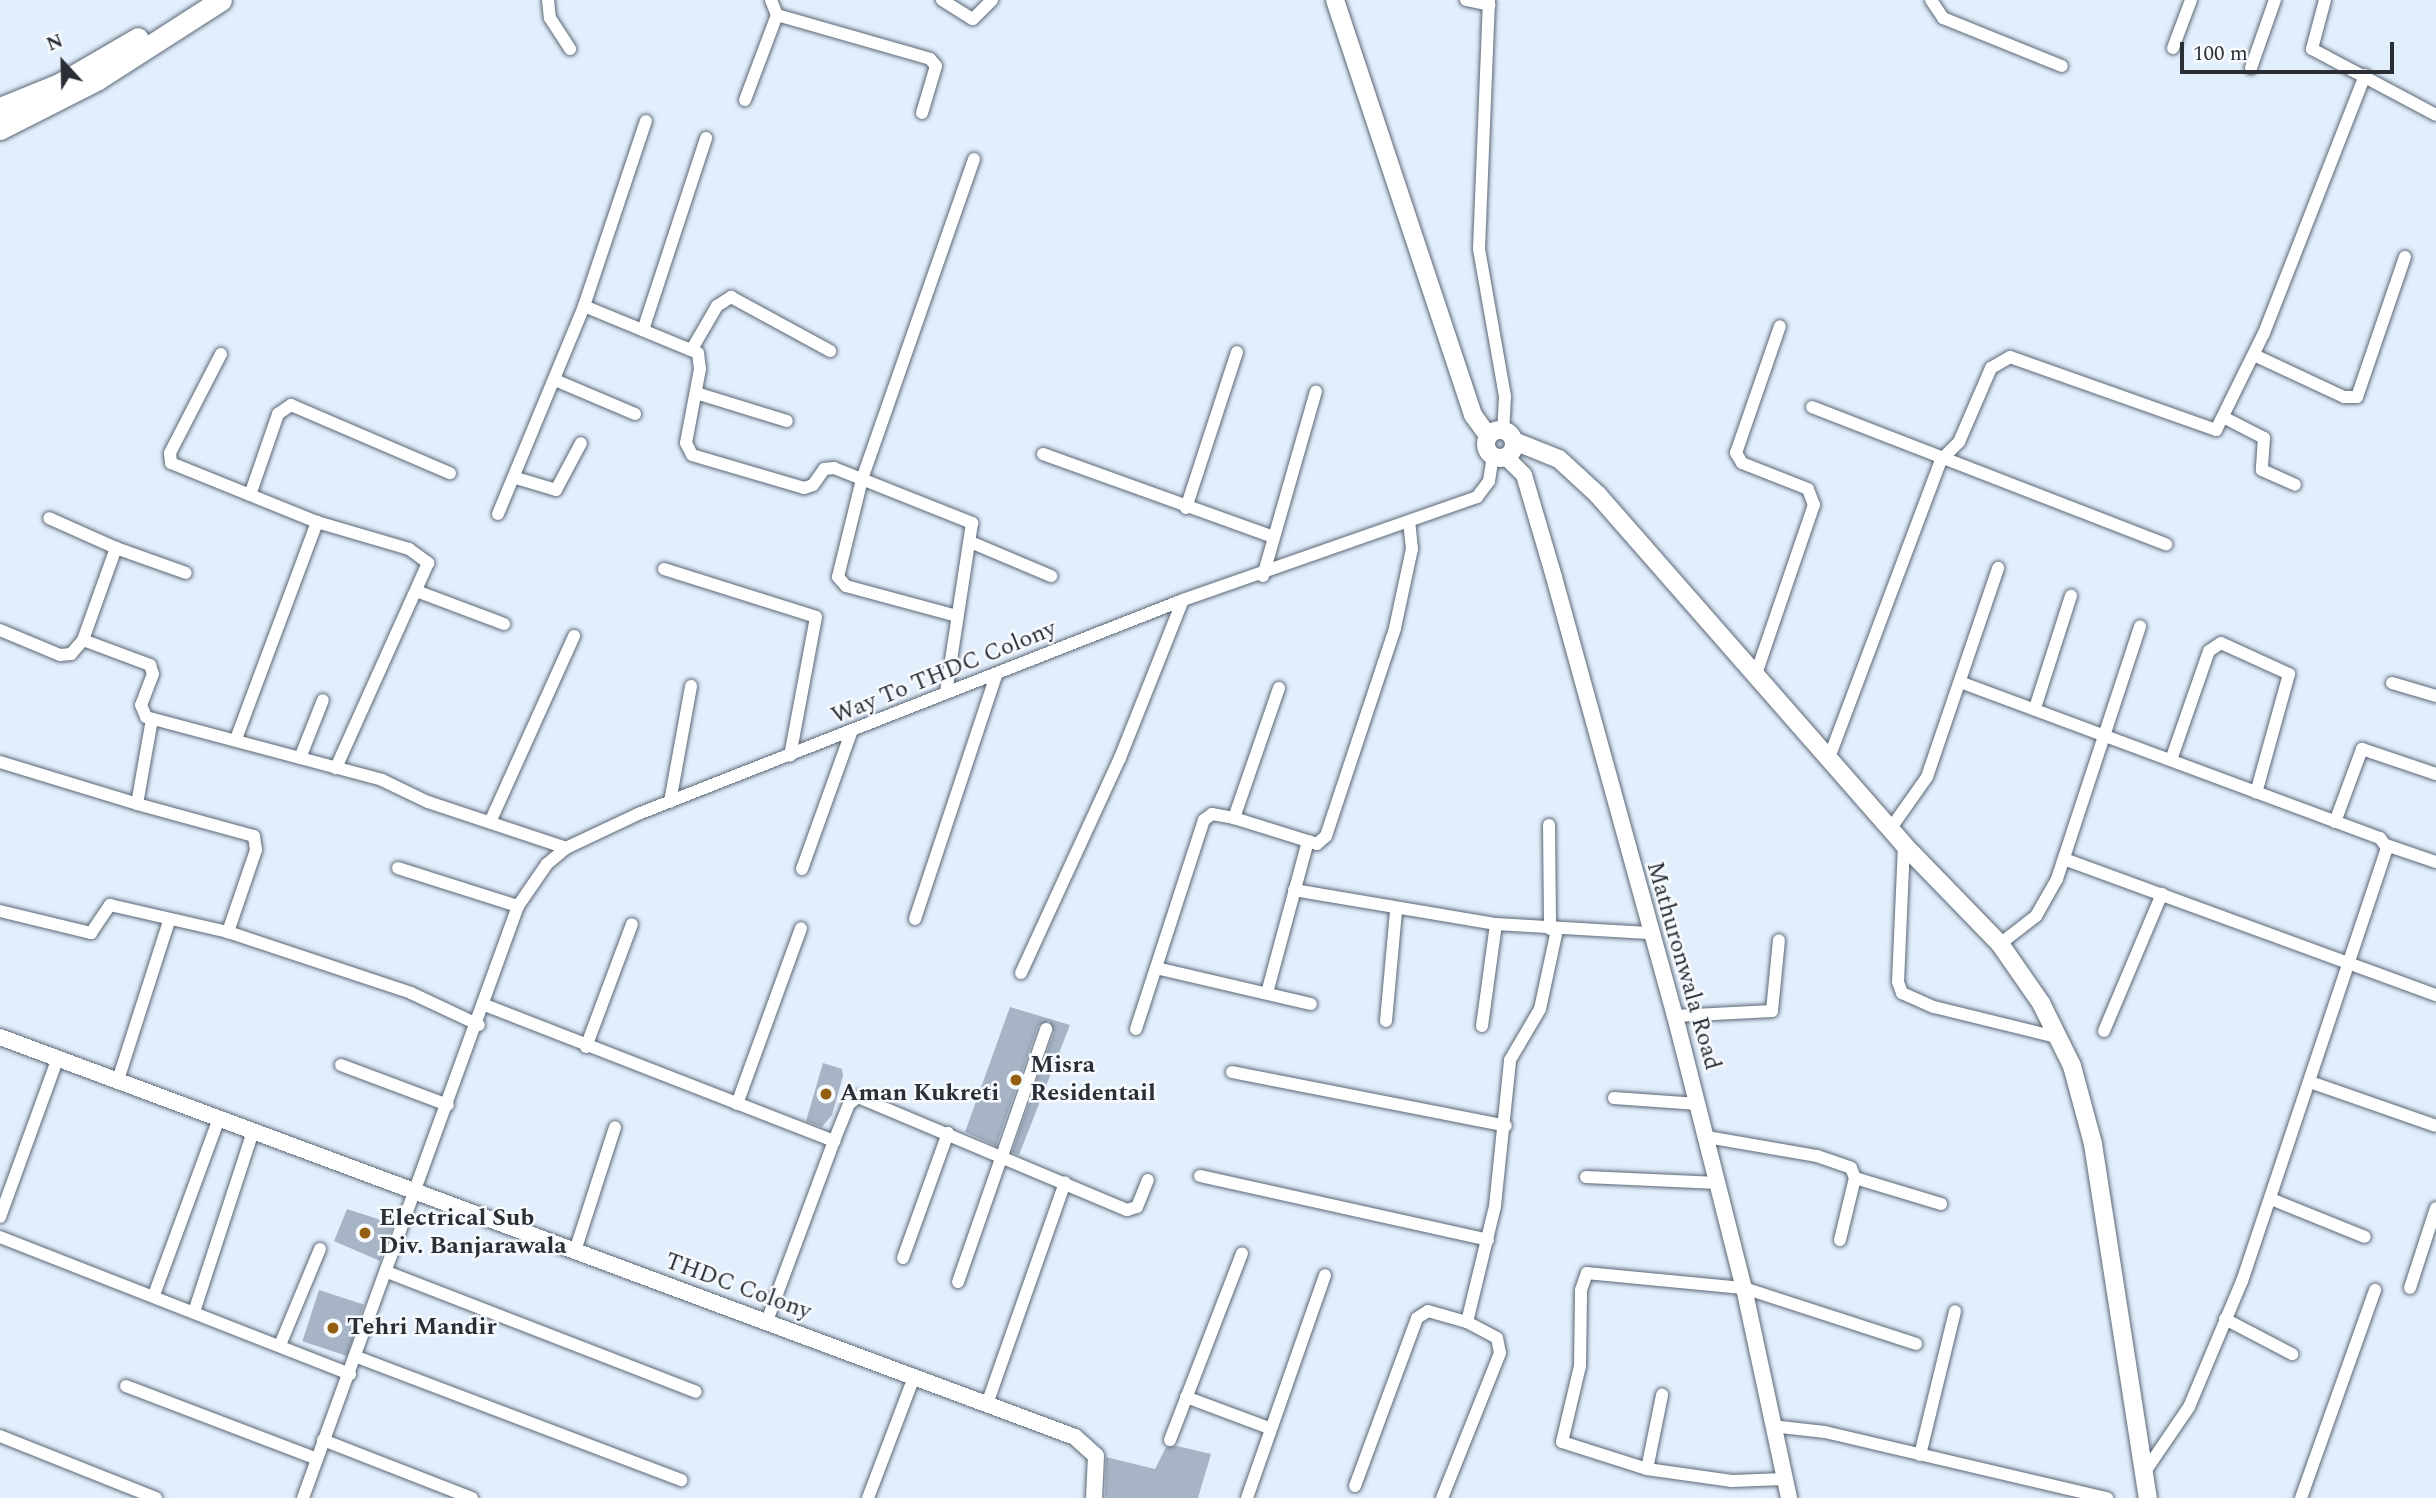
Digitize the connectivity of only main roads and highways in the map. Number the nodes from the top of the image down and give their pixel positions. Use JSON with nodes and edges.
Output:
{"nodes":[{"id":1,"x":201,"y":0,"type":"edge"},
{"id":2,"x":221,"y":0,"type":"edge"},
{"id":3,"x":1335,"y":0,"type":"edge"},
{"id":4,"x":0,"y":108,"type":"edge"},
{"id":5,"x":0,"y":129,"type":"edge"},
{"id":6,"x":2148,"y":1498,"type":"edge"}],
"edges":[{"from":1,"to":4,"type":"highway"},
{"from":2,"to":5,"type":"highway"},
{"from":3,"to":6,"type":"main road"}]}
